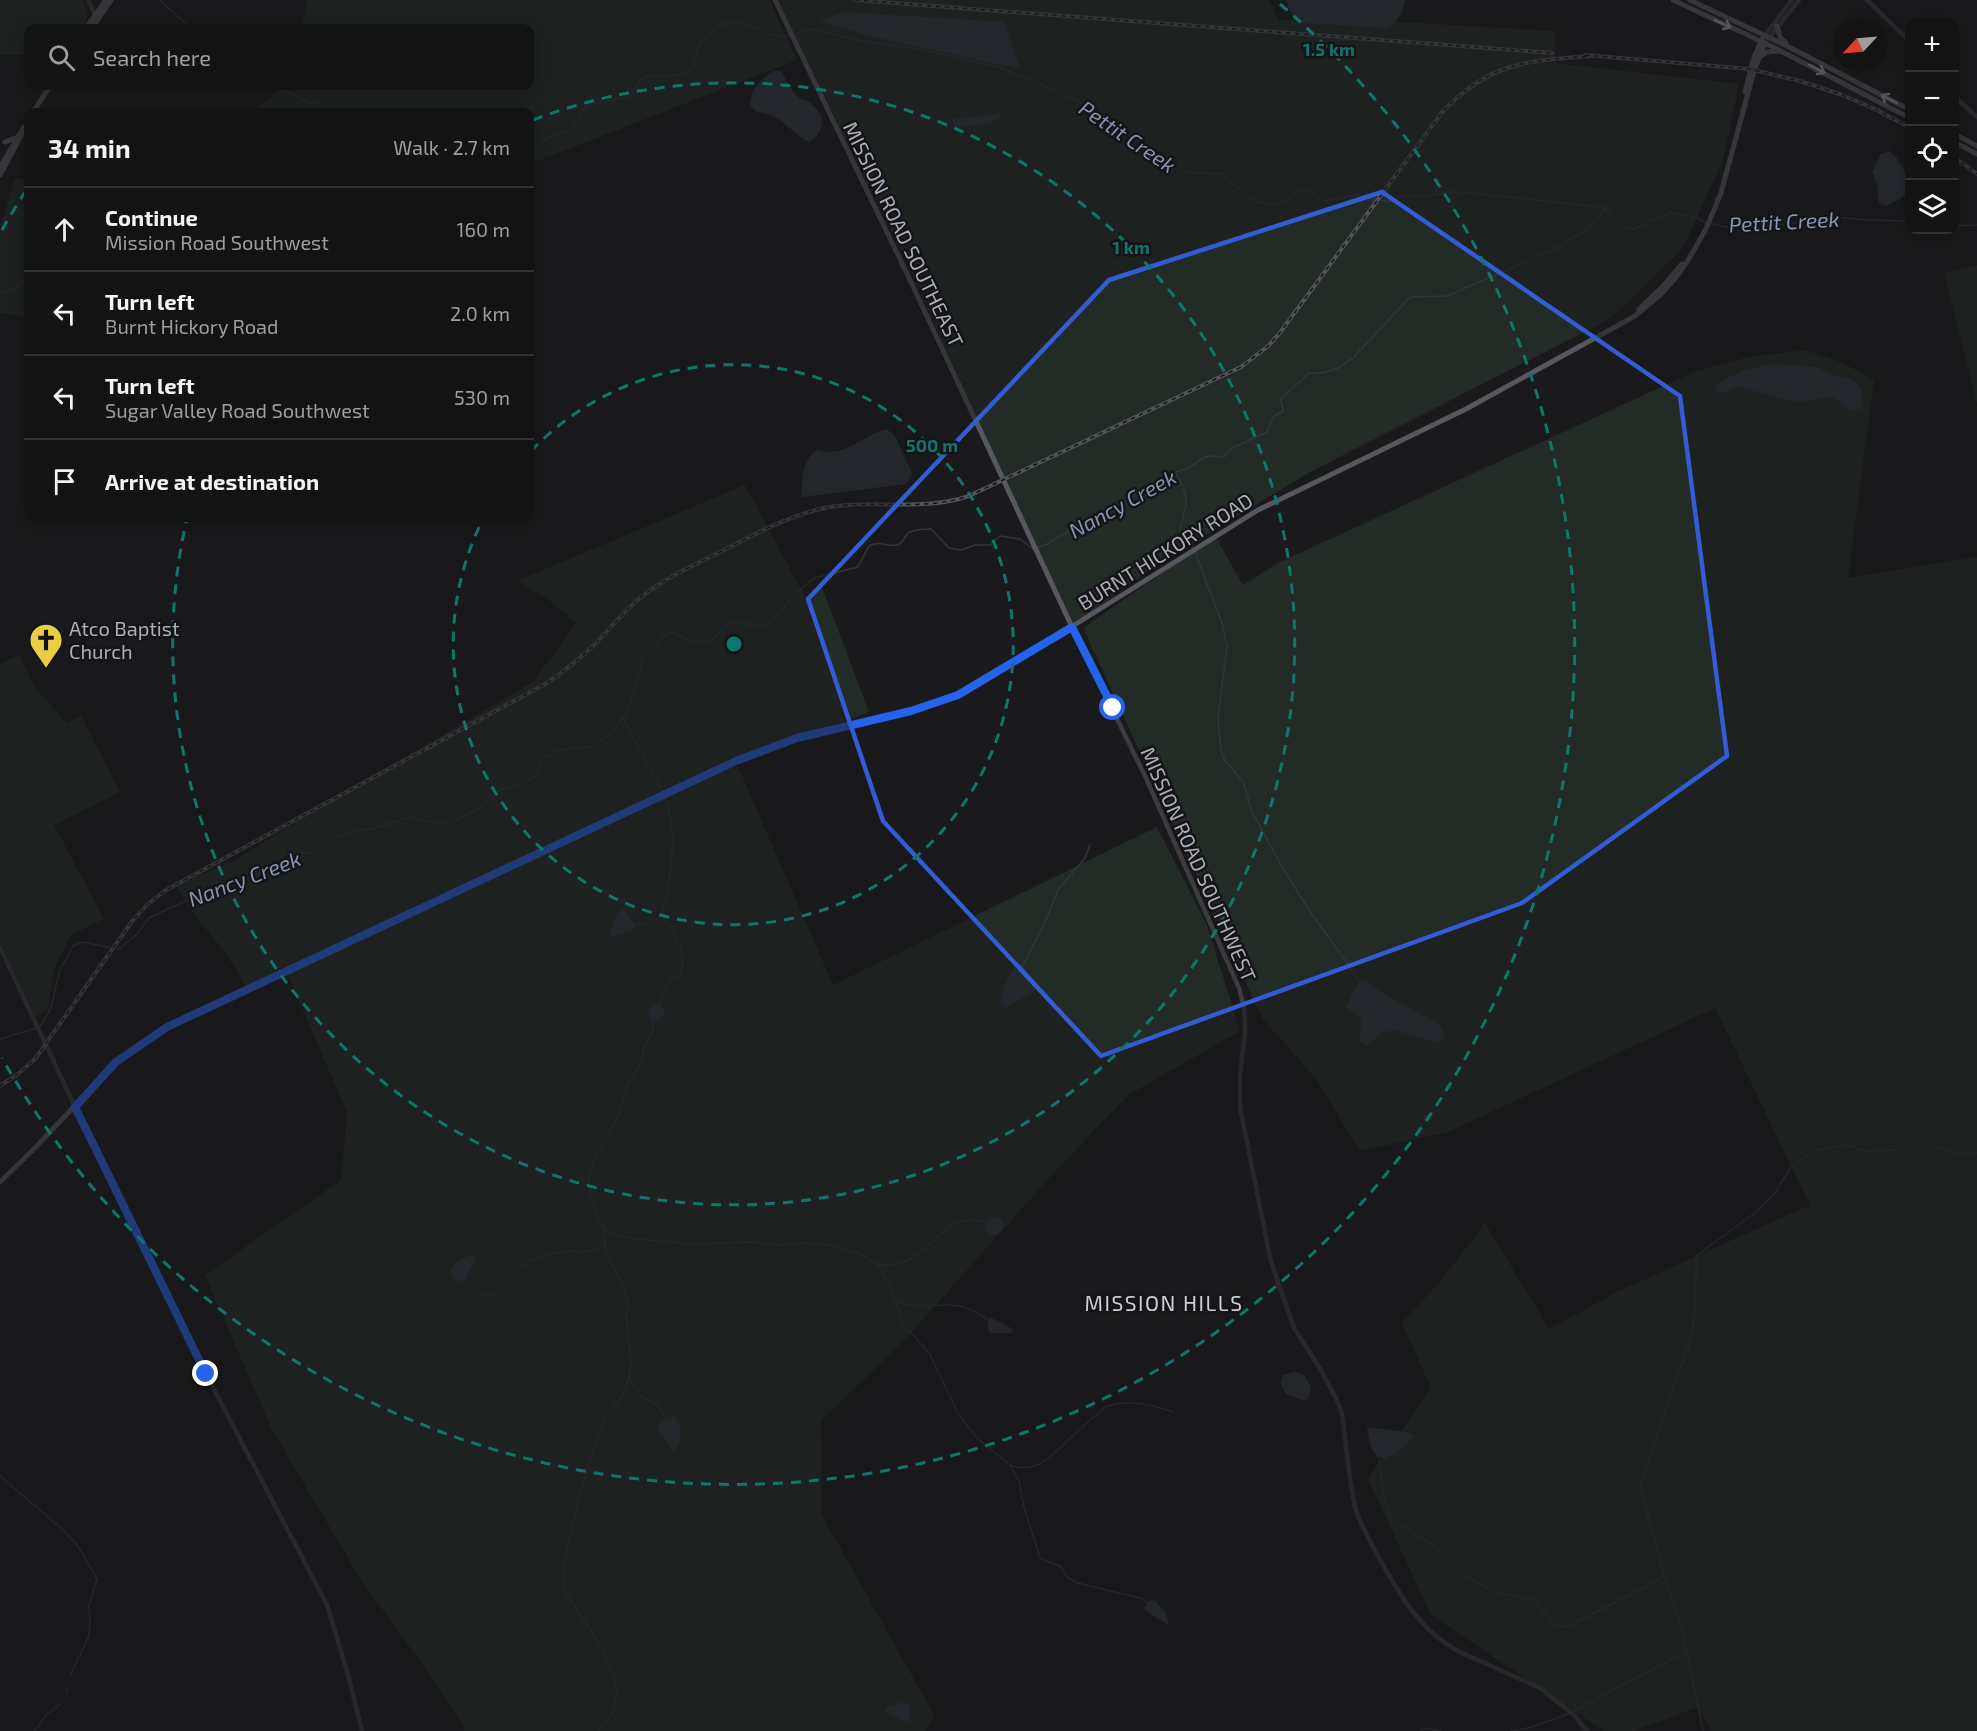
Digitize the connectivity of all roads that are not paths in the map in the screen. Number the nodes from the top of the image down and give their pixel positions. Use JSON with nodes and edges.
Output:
{"nodes":[{"id":1,"x":88,"y":0,"type":"edge"},
{"id":2,"x":106,"y":0,"type":"edge"},
{"id":3,"x":111,"y":0,"type":"edge"},
{"id":4,"x":775,"y":0,"type":"edge"},
{"id":5,"x":1673,"y":0,"type":"edge"},
{"id":6,"x":1690,"y":0,"type":"edge"},
{"id":7,"x":1792,"y":0,"type":"edge"},
{"id":8,"x":1799,"y":0,"type":"edge"},
{"id":9,"x":1867,"y":0,"type":"edge"},
{"id":10,"x":97,"y":17,"type":"junction"},
{"id":11,"x":90,"y":24,"type":"edge"},
{"id":12,"x":94,"y":24,"type":"edge"},
{"id":13,"x":1777,"y":26,"type":"junction"},
{"id":14,"x":1749,"y":36,"type":"junction"},
{"id":15,"x":1767,"y":36,"type":"junction"},
{"id":16,"x":1905,"y":37,"type":"edge"},
{"id":17,"x":1763,"y":42,"type":"junction"},
{"id":18,"x":1789,"y":47,"type":"junction"},
{"id":19,"x":1756,"y":50,"type":"junction"},
{"id":20,"x":1782,"y":51,"type":"junction"},
{"id":21,"x":1758,"y":59,"type":"junction"},
{"id":22,"x":47,"y":90,"type":"edge"},
{"id":23,"x":1959,"y":101,"type":"edge"},
{"id":24,"x":1905,"y":107,"type":"edge"},
{"id":25,"x":36,"y":108,"type":"edge"},
{"id":26,"x":1905,"y":115,"type":"edge"},
{"id":27,"x":1977,"y":117,"type":"edge"},
{"id":28,"x":24,"y":127,"type":"edge"},
{"id":29,"x":24,"y":129,"type":"edge"},
{"id":30,"x":1736,"y":135,"type":"junction"},
{"id":31,"x":1959,"y":137,"type":"edge"},
{"id":32,"x":17,"y":138,"type":"junction"},
{"id":33,"x":5,"y":142,"type":"dead end"},
{"id":34,"x":1959,"y":145,"type":"edge"},
{"id":35,"x":1977,"y":146,"type":"edge"},
{"id":36,"x":1977,"y":154,"type":"edge"},
{"id":37,"x":0,"y":167,"type":"edge"},
{"id":38,"x":0,"y":175,"type":"edge"},
{"id":39,"x":1004,"y":481,"type":"joint"},
{"id":40,"x":1072,"y":627,"type":"junction"},
{"id":41,"x":0,"y":947,"type":"edge"},
{"id":42,"x":75,"y":1107,"type":"junction"},
{"id":43,"x":0,"y":1182,"type":"edge"},
{"id":44,"x":362,"y":1731,"type":"edge"},
{"id":45,"x":1587,"y":1731,"type":"edge"}],
"edges":[{"from":1,"to":10,"type":"street"},
{"from":2,"to":10,"type":"main road"},
{"from":3,"to":10,"type":"main road"},
{"from":4,"to":39,"type":"main road","name":"MISSION ROAD SOUTHEAST"},
{"from":5,"to":14,"type":"main road","one_way":true},
{"from":6,"to":15,"type":"main road"},
{"from":7,"to":15,"type":"street"},
{"from":8,"to":13,"type":"street"},
{"from":9,"to":16,"type":"street"},
{"from":10,"to":11,"type":"main road"},
{"from":10,"to":12,"type":"main road"},
{"from":13,"to":15,"type":"street"},
{"from":13,"to":18,"type":"main road"},
{"from":14,"to":17,"type":"main road"},
{"from":14,"to":19,"type":"main road"},
{"from":15,"to":17,"type":"main road","name":"BURNT HICKORY ROAD"},
{"from":15,"to":18,"type":"main road"},
{"from":17,"to":19,"type":"main road","name":"BURNT HICKORY ROAD"},
{"from":17,"to":20,"type":"main road"},
{"from":17,"to":21,"type":"main road","name":"BURNT HICKORY ROAD"},
{"from":24,"to":18,"type":"main road","one_way":true},
{"from":19,"to":30,"type":"main road","name":"BURNT HICKORY ROAD"},
{"from":20,"to":21,"type":"main road"},
{"from":20,"to":26,"type":"main road","one_way":true},
{"from":21,"to":30,"type":"main road","name":"BURNT HICKORY ROAD"},
{"from":22,"to":25,"type":"main road"},
{"from":23,"to":27,"type":"street"},
{"from":28,"to":32,"type":"main road"},
{"from":29,"to":38,"type":"main road"},
{"from":30,"to":40,"type":"main road","name":"BURNT HICKORY ROAD"},
{"from":31,"to":35,"type":"main road"},
{"from":32,"to":33,"type":"main road"},
{"from":32,"to":37,"type":"main road"},
{"from":34,"to":36,"type":"main road"},
{"from":39,"to":40,"type":"main road","name":"MISSION ROAD SOUTHWEST"},
{"from":40,"to":42,"type":"main road","name":"BURNT HICKORY ROAD"},
{"from":40,"to":45,"type":"street","name":"MISSION ROAD SOUTHWEST"},
{"from":41,"to":42,"type":"street"},
{"from":42,"to":43,"type":"main road","name":"BURNT HICKORY ROAD"},
{"from":42,"to":44,"type":"street"}]}
